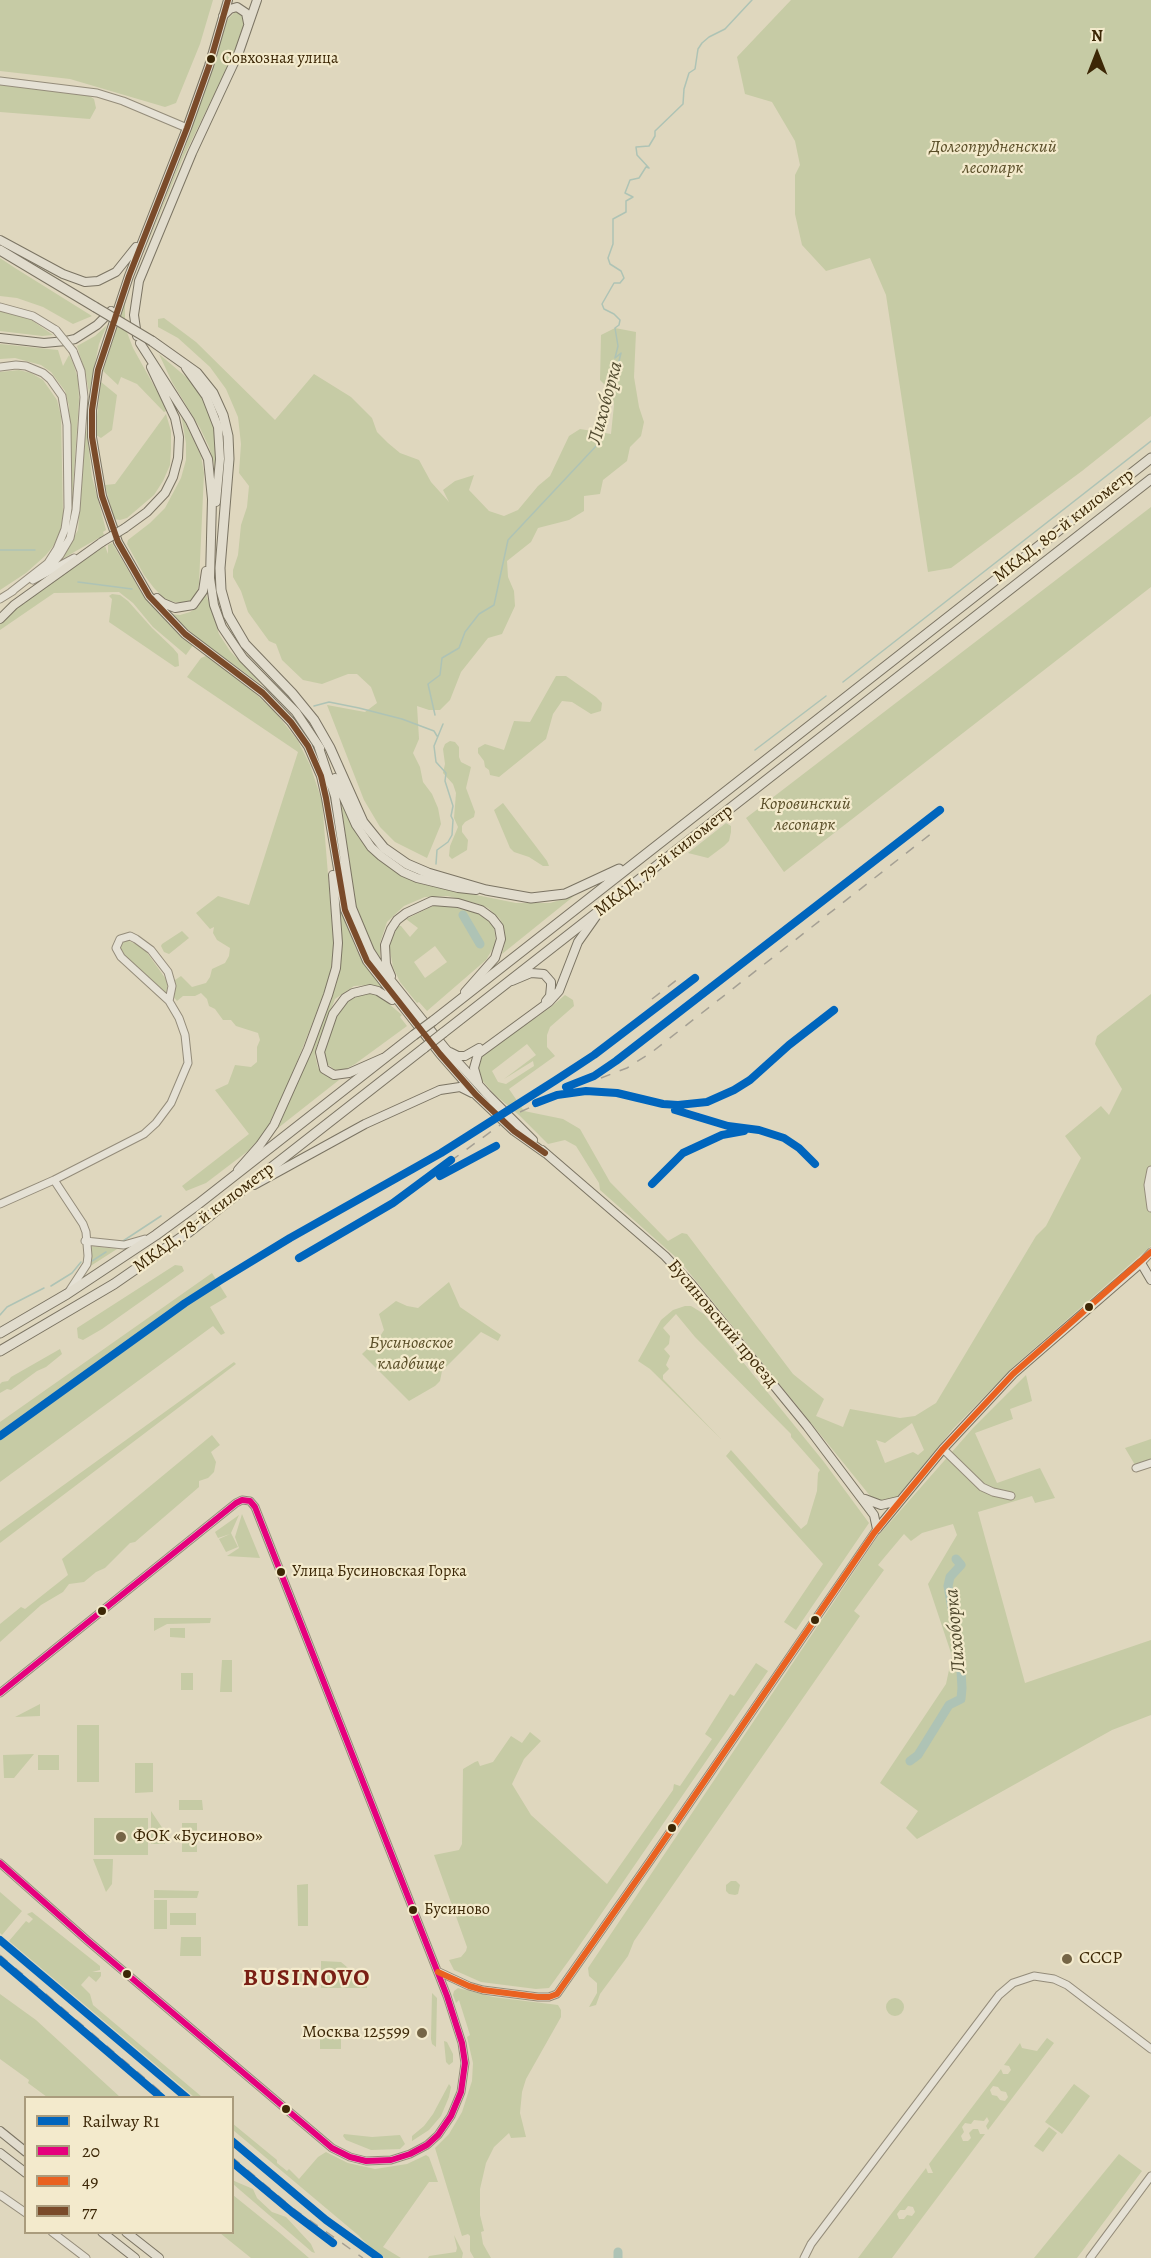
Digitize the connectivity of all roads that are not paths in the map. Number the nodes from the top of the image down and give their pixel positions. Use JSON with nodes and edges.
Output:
{"nodes":[{"id":1,"x":228,"y":0,"type":"edge"},
{"id":2,"x":256,"y":0,"type":"edge"},
{"id":3,"x":221,"y":19,"type":"junction"},
{"id":4,"x":248,"y":29,"type":"junction"},
{"id":5,"x":0,"y":81,"type":"edge"},
{"id":6,"x":187,"y":128,"type":"junction"},
{"id":7,"x":148,"y":226,"type":"junction"},
{"id":8,"x":0,"y":240,"type":"edge"},
{"id":9,"x":0,"y":250,"type":"edge"},
{"id":10,"x":129,"y":276,"type":"junction"},
{"id":11,"x":0,"y":307,"type":"edge"},
{"id":12,"x":0,"y":338,"type":"edge"},
{"id":13,"x":140,"y":343,"type":"junction"},
{"id":14,"x":171,"y":354,"type":"junction"},
{"id":15,"x":0,"y":367,"type":"edge"},
{"id":16,"x":1151,"y":458,"type":"edge"},
{"id":17,"x":1151,"y":479,"type":"edge"},
{"id":18,"x":211,"y":532,"type":"junction"},
{"id":19,"x":102,"y":542,"type":"junction"},
{"id":20,"x":209,"y":550,"type":"junction"},
{"id":21,"x":134,"y":570,"type":"junction"},
{"id":22,"x":33,"y":580,"type":"junction"},
{"id":23,"x":11,"y":592,"type":"junction"},
{"id":24,"x":978,"y":594,"type":"joint"},
{"id":25,"x":0,"y":599,"type":"edge"},
{"id":26,"x":987,"y":607,"type":"joint"},
{"id":27,"x":0,"y":620,"type":"edge"},
{"id":28,"x":318,"y":745,"type":"junction"},
{"id":29,"x":332,"y":839,"type":"junction"},
{"id":30,"x":635,"y":862,"type":"junction"},
{"id":31,"x":486,"y":890,"type":"junction"},
{"id":32,"x":601,"y":910,"type":"junction"},
{"id":33,"x":506,"y":984,"type":"junction"},
{"id":34,"x":397,"y":987,"type":"junction"},
{"id":35,"x":169,"y":1001,"type":"junction"},
{"id":36,"x":457,"y":1001,"type":"junction"},
{"id":37,"x":407,"y":1013,"type":"junction"},
{"id":38,"x":445,"y":1048,"type":"junction"},
{"id":39,"x":388,"y":1055,"type":"junction"},
{"id":40,"x":397,"y":1070,"type":"joint"},
{"id":41,"x":487,"y":1094,"type":"junction"},
{"id":42,"x":476,"y":1095,"type":"junction"},
{"id":43,"x":544,"y":1153,"type":"junction"},
{"id":44,"x":1151,"y":1170,"type":"edge"},
{"id":45,"x":54,"y":1180,"type":"junction"},
{"id":46,"x":225,"y":1183,"type":"junction"},
{"id":47,"x":238,"y":1194,"type":"junction"},
{"id":48,"x":0,"y":1204,"type":"edge"},
{"id":49,"x":1151,"y":1208,"type":"edge"},
{"id":50,"x":156,"y":1236,"type":"junction"},
{"id":51,"x":86,"y":1241,"type":"junction"},
{"id":52,"x":1151,"y":1252,"type":"edge"},
{"id":53,"x":1141,"y":1263,"type":"junction"},
{"id":54,"x":1151,"y":1280,"type":"edge"},
{"id":55,"x":67,"y":1294,"type":"junction"},
{"id":56,"x":3,"y":1330,"type":"edge"},
{"id":57,"x":0,"y":1352,"type":"edge"},
{"id":58,"x":943,"y":1449,"type":"junction"},
{"id":59,"x":1151,"y":1463,"type":"edge"},
{"id":60,"x":1137,"y":1468,"type":"dead end"},
{"id":61,"x":854,"y":1488,"type":"junction"},
{"id":62,"x":1011,"y":1496,"type":"dead end"},
{"id":63,"x":902,"y":1499,"type":"junction"},
{"id":64,"x":877,"y":1529,"type":"junction"},
{"id":65,"x":0,"y":1693,"type":"edge"},
{"id":66,"x":0,"y":1863,"type":"edge"},
{"id":67,"x":438,"y":1972,"type":"junction"},
{"id":68,"x":1151,"y":2049,"type":"edge"},
{"id":69,"x":0,"y":2131,"type":"edge"},
{"id":70,"x":24,"y":2150,"type":"edge"},
{"id":71,"x":0,"y":2153,"type":"edge"},
{"id":72,"x":24,"y":2171,"type":"edge"},
{"id":73,"x":1151,"y":2176,"type":"edge"},
{"id":74,"x":0,"y":2194,"type":"edge"},
{"id":75,"x":24,"y":2212,"type":"edge"},
{"id":76,"x":55,"y":2234,"type":"edge"},
{"id":77,"x":105,"y":2234,"type":"edge"},
{"id":78,"x":129,"y":2234,"type":"edge"},
{"id":79,"x":86,"y":2258,"type":"edge"},
{"id":80,"x":135,"y":2258,"type":"edge"},
{"id":81,"x":159,"y":2258,"type":"edge"},
{"id":82,"x":804,"y":2258,"type":"edge"},
{"id":83,"x":1089,"y":2258,"type":"edge"}],
"edges":[{"from":1,"to":3,"type":"main road"},
{"from":2,"to":4,"type":"main road"},
{"from":3,"to":4,"type":"main road"},
{"from":3,"to":6,"type":"main road"},
{"from":4,"to":13,"type":"main road"},
{"from":5,"to":6,"type":"street"},
{"from":6,"to":7,"type":"main road"},
{"from":7,"to":8,"type":"main road"},
{"from":7,"to":10,"type":"main road"},
{"from":9,"to":14,"type":"highway","bridge":true},
{"from":10,"to":12,"type":"main road"},
{"from":10,"to":21,"type":"main road"},
{"from":11,"to":22,"type":"street","bridge":true},
{"from":13,"to":18,"type":"main road"},
{"from":13,"to":19,"type":"main road","bridge":true},
{"from":14,"to":18,"type":"main road"},
{"from":14,"to":31,"type":"highway"},
{"from":15,"to":23,"type":"street"},
{"from":16,"to":24,"type":"highway","name":"МКАД, 80-й километр"},
{"from":17,"to":26,"type":"highway","name":"МКАД, 80-й километр"},
{"from":18,"to":20,"type":"main road"},
{"from":19,"to":22,"type":"street"},
{"from":19,"to":27,"type":"main road"},
{"from":20,"to":21,"type":"main road"},
{"from":20,"to":28,"type":"main road"},
{"from":21,"to":29,"type":"main road"},
{"from":22,"to":23,"type":"street"},
{"from":23,"to":25,"type":"street"},
{"from":24,"to":30,"type":"highway","name":"МКАД, 79-й километр"},
{"from":26,"to":32,"type":"highway","name":"МКАД, 79-й километр"},
{"from":28,"to":31,"type":"main road"},
{"from":28,"to":34,"type":"main road"},
{"from":29,"to":37,"type":"main road"},
{"from":29,"to":46,"type":"main road"},
{"from":30,"to":31,"type":"highway"},
{"from":30,"to":36,"type":"highway","name":"МКАД, 79-й километр"},
{"from":32,"to":33,"type":"highway","name":"МКАД, 79-й километр"},
{"from":32,"to":41,"type":"main road"},
{"from":33,"to":38,"type":"main road"},
{"from":33,"to":40,"type":"highway","name":"МКАД, 79-й километр","bridge":true},
{"from":34,"to":36,"type":"main road"},
{"from":34,"to":38,"type":"main road"},
{"from":35,"to":35,"type":"street"},
{"from":35,"to":45,"type":"street"},
{"from":36,"to":39,"type":"highway","name":"МКАД, 79-й километр","bridge":true},
{"from":37,"to":39,"type":"main road"},
{"from":37,"to":42,"type":"main road"},
{"from":38,"to":41,"type":"main road"},
{"from":39,"to":46,"type":"highway","name":"МКАД, 78-й километр"},
{"from":40,"to":47,"type":"highway","name":"МКАД, 78-й километр"},
{"from":41,"to":43,"type":"main road"},
{"from":42,"to":43,"type":"main road"},
{"from":42,"to":47,"type":"main road"},
{"from":43,"to":61,"type":"main road","name":"Бусиновский проезд"},
{"from":44,"to":49,"type":"street"},
{"from":45,"to":48,"type":"street"},
{"from":45,"to":51,"type":"street"},
{"from":46,"to":50,"type":"highway","name":"МКАД, 78-й километр"},
{"from":47,"to":57,"type":"highway","name":"МКАД, 78-й километр"},
{"from":50,"to":51,"type":"street"},
{"from":50,"to":55,"type":"highway","name":"МКАД, 78-й километр"},
{"from":51,"to":55,"type":"street"},
{"from":52,"to":53,"type":"street"},
{"from":53,"to":54,"type":"main road"},
{"from":53,"to":58,"type":"main road"},
{"from":55,"to":56,"type":"highway","name":"МКАД, 78-й километр"},
{"from":58,"to":62,"type":"street"},
{"from":58,"to":63,"type":"main road"},
{"from":59,"to":60,"type":"street"},
{"from":61,"to":63,"type":"main road"},
{"from":61,"to":64,"type":"main road","name":"Бусиновский проезд"},
{"from":63,"to":64,"type":"main road"},
{"from":64,"to":67,"type":"street"},
{"from":65,"to":67,"type":"street"},
{"from":66,"to":67,"type":"street"},
{"from":68,"to":82,"type":"street"},
{"from":69,"to":70,"type":"main road"},
{"from":71,"to":72,"type":"main road"},
{"from":73,"to":83,"type":"street"},
{"from":74,"to":75,"type":"street"},
{"from":76,"to":79,"type":"street"},
{"from":77,"to":80,"type":"main road"},
{"from":78,"to":81,"type":"main road"}]}
